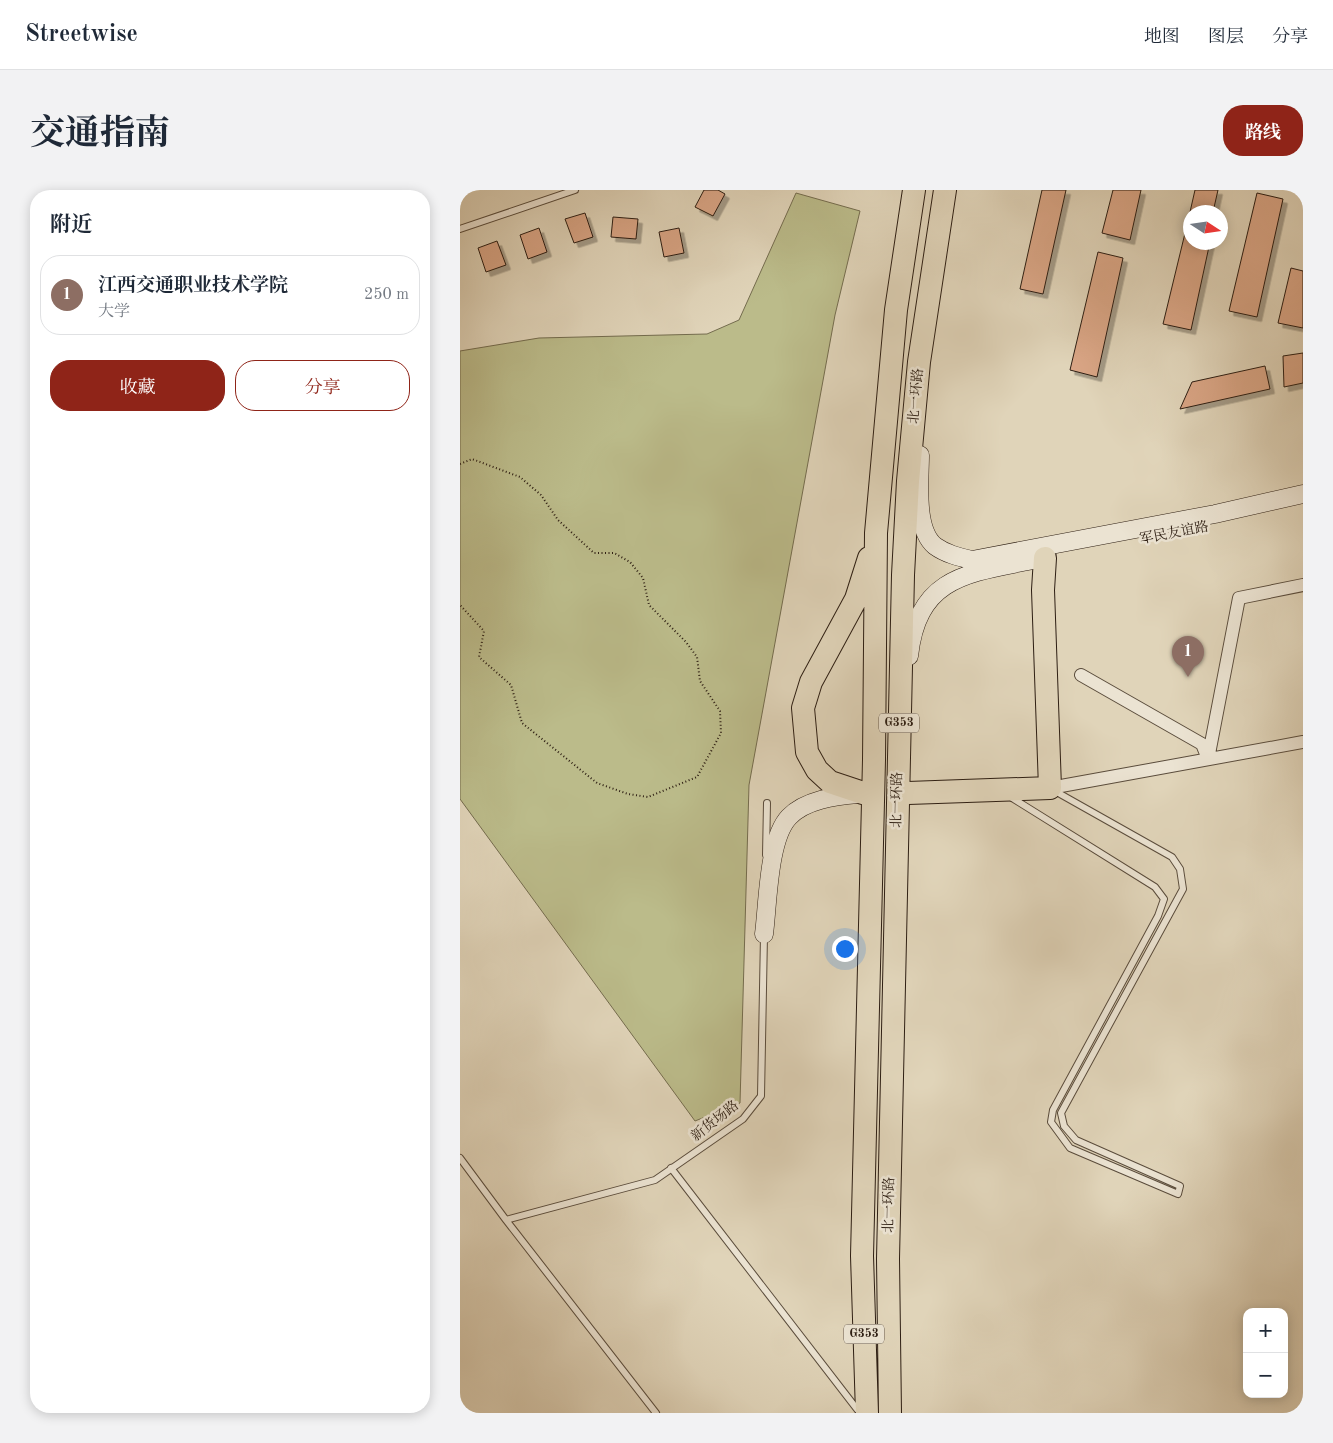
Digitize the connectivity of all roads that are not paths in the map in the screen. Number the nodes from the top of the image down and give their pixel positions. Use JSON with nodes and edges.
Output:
{"nodes":[{"id":1,"x":575,"y":190,"type":"edge"},
{"id":2,"x":914,"y":190,"type":"edge"},
{"id":3,"x":945,"y":190,"type":"edge"},
{"id":4,"x":460,"y":229,"type":"edge"},
{"id":5,"x":920,"y":362,"type":"junction"},
{"id":6,"x":1303,"y":494,"type":"edge"},
{"id":7,"x":1303,"y":506,"type":"edge"},
{"id":8,"x":876,"y":533,"type":"junction"},
{"id":9,"x":1046,"y":552,"type":"junction"},
{"id":10,"x":1303,"y":585,"type":"edge"},
{"id":11,"x":1081,"y":675,"type":"dead end"},
{"id":12,"x":1303,"y":742,"type":"edge"},
{"id":13,"x":1208,"y":759,"type":"junction"},
{"id":14,"x":898,"y":760,"type":"junction"},
{"id":15,"x":1050,"y":788,"type":"junction"},
{"id":16,"x":998,"y":790,"type":"junction"},
{"id":17,"x":863,"y":793,"type":"joint"},
{"id":18,"x":908,"y":793,"type":"dead end"},
{"id":19,"x":767,"y":803,"type":"dead end"},
{"id":20,"x":764,"y":934,"type":"junction"},
{"id":21,"x":460,"y":1158,"type":"edge"},
{"id":22,"x":671,"y":1168,"type":"junction"},
{"id":23,"x":506,"y":1220,"type":"junction"},
{"id":24,"x":656,"y":1413,"type":"edge"},
{"id":25,"x":860,"y":1413,"type":"edge"},
{"id":26,"x":867,"y":1413,"type":"edge"},
{"id":27,"x":890,"y":1413,"type":"edge"}],
"edges":[{"from":1,"to":4,"type":"lane"},
{"from":2,"to":8,"type":"highway","name":"北一环路","number":"G353"},
{"from":3,"to":5,"type":"highway","name":"北一环路","number":"G353"},
{"from":5,"to":9,"type":"street"},
{"from":5,"to":14,"type":"highway","name":"北一环路","number":"G353"},
{"from":6,"to":9,"type":"street","name":"军民友谊路"},
{"from":7,"to":9,"type":"street","name":"军民友谊路"},
{"from":8,"to":17,"type":"highway"},
{"from":8,"to":26,"type":"highway","name":"北一环路","number":"G353"},
{"from":9,"to":14,"type":"street"},
{"from":9,"to":15,"type":"highway"},
{"from":10,"to":13,"type":"street"},
{"from":11,"to":13,"type":"street"},
{"from":12,"to":13,"type":"street"},
{"from":13,"to":15,"type":"street"},
{"from":14,"to":27,"type":"highway","name":"北一环路","number":"G353"},
{"from":15,"to":16,"type":"highway"},
{"from":15,"to":16,"type":"lane"},
{"from":16,"to":18,"type":"highway"},
{"from":17,"to":20,"type":"street"},
{"from":19,"to":20,"type":"lane","name":"新货场路"},
{"from":20,"to":22,"type":"lane","name":"新货场路"},
{"from":21,"to":23,"type":"lane"},
{"from":22,"to":23,"type":"lane","name":"新货场路"},
{"from":22,"to":25,"type":"lane"},
{"from":23,"to":24,"type":"lane"}]}
